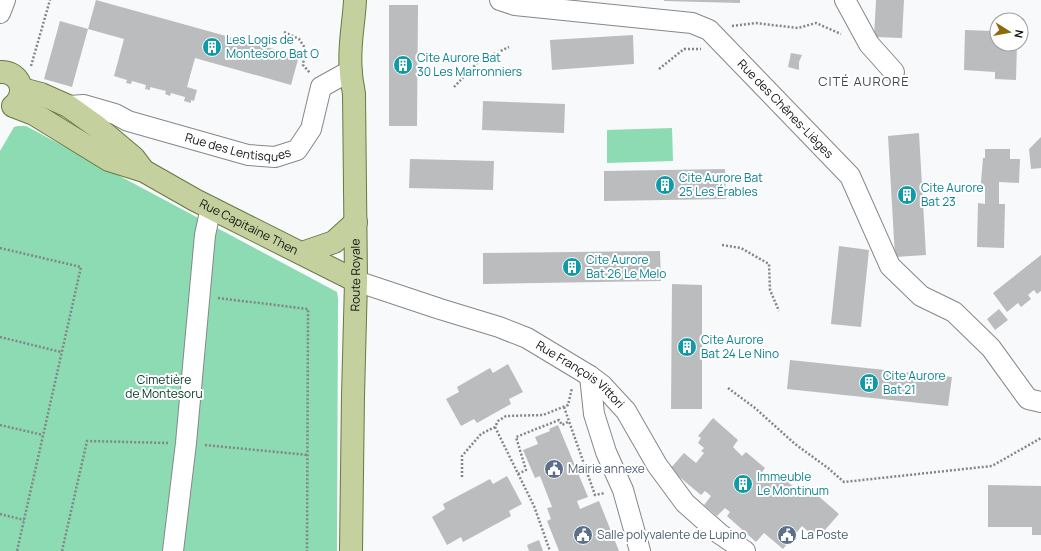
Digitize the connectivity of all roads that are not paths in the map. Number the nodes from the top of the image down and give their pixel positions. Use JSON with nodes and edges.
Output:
{"nodes":[{"id":1,"x":5,"y":0,"type":"edge"},
{"id":2,"x":355,"y":0,"type":"edge"},
{"id":3,"x":500,"y":0,"type":"edge"},
{"id":4,"x":845,"y":0,"type":"edge"},
{"id":5,"x":0,"y":12,"type":"edge"},
{"id":6,"x":350,"y":71,"type":"junction"},
{"id":7,"x":0,"y":72,"type":"edge"},
{"id":8,"x":894,"y":72,"type":"dead end"},
{"id":9,"x":14,"y":97,"type":"edge"},
{"id":10,"x":68,"y":106,"type":"junction"},
{"id":11,"x":128,"y":121,"type":"junction"},
{"id":12,"x":96,"y":126,"type":"junction"},
{"id":13,"x":63,"y":131,"type":"junction"},
{"id":14,"x":144,"y":171,"type":"junction"},
{"id":15,"x":211,"y":208,"type":"junction"},
{"id":16,"x":356,"y":222,"type":"junction"},
{"id":17,"x":302,"y":253,"type":"junction"},
{"id":18,"x":356,"y":280,"type":"junction"},
{"id":19,"x":583,"y":371,"type":"junction"},
{"id":20,"x":1041,"y":402,"type":"edge"},
{"id":21,"x":173,"y":551,"type":"edge"},
{"id":22,"x":352,"y":551,"type":"edge"},
{"id":23,"x":640,"y":551,"type":"edge"},
{"id":24,"x":745,"y":551,"type":"edge"}],
"edges":[{"from":1,"to":5,"type":"street"},
{"from":2,"to":6,"type":"main road","name":"Route Royale"},
{"from":3,"to":20,"type":"street","name":"Rue des Chênes-Lièges"},
{"from":4,"to":8,"type":"street"},
{"from":6,"to":11,"type":"street","name":"Rue des Lentisques"},
{"from":6,"to":16,"type":"main road","name":"Route Royale"},
{"from":7,"to":9,"type":"main road"},
{"from":9,"to":10,"type":"main road","name":"Rue Capitaine Then"},
{"from":9,"to":13,"type":"main road","name":"Rue Capitaine Then"},
{"from":10,"to":11,"type":"street","name":"Rue des Lentisques"},
{"from":10,"to":12,"type":"main road","name":"Rue Capitaine Then"},
{"from":11,"to":12,"type":"street","name":"Rue des Lentisques"},
{"from":12,"to":13,"type":"street","name":"Rue des Lentisques"},
{"from":12,"to":14,"type":"main road","name":"Rue Capitaine Then"},
{"from":13,"to":14,"type":"main road","name":"Rue Capitaine Then"},
{"from":14,"to":15,"type":"main road","name":"Rue Capitaine Then"},
{"from":15,"to":17,"type":"main road","name":"Rue Capitaine Then"},
{"from":15,"to":21,"type":"street"},
{"from":16,"to":17,"type":"main road"},
{"from":16,"to":18,"type":"main road","name":"Route Royale"},
{"from":17,"to":18,"type":"main road","name":"Rue Capitaine Then"},
{"from":18,"to":19,"type":"street","name":"Rue François Vittori"},
{"from":18,"to":22,"type":"main road","name":"Route Royale"},
{"from":19,"to":23,"type":"street"},
{"from":19,"to":24,"type":"street","name":"Rue François Vittori"}]}
